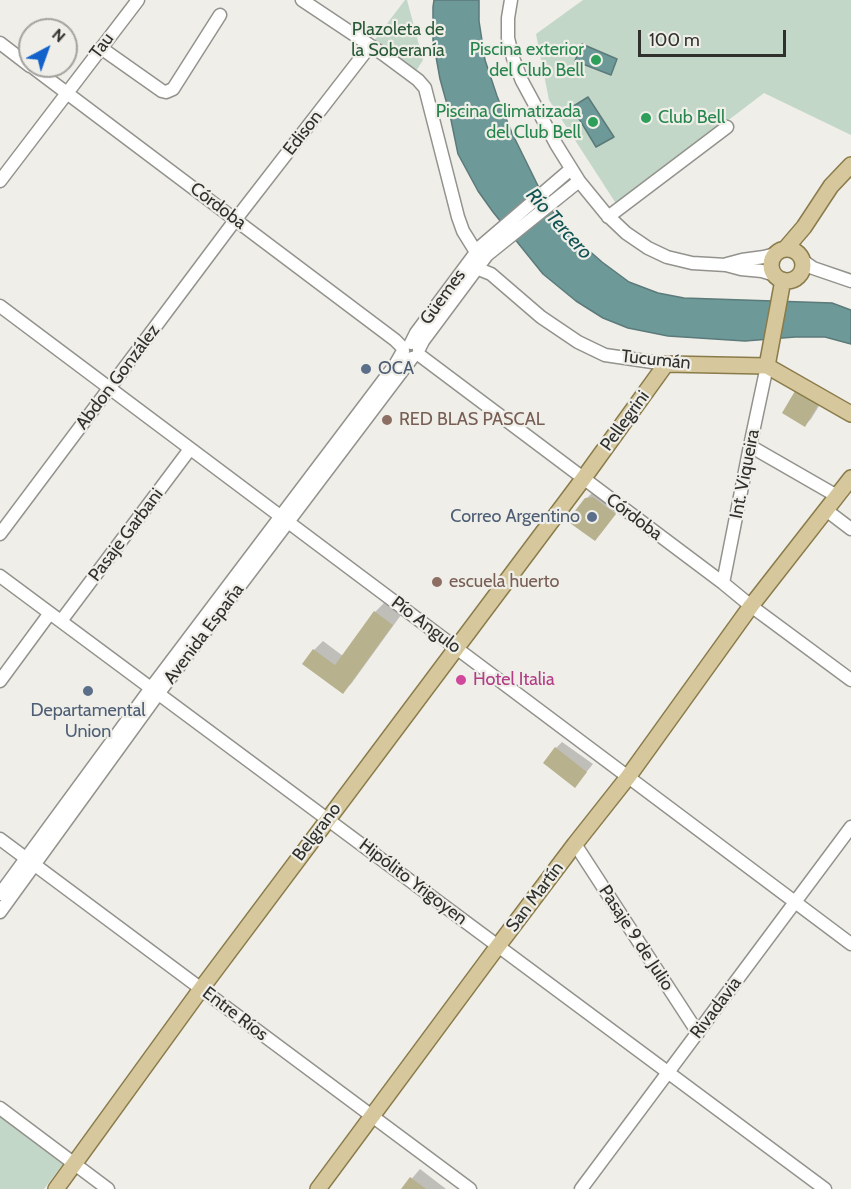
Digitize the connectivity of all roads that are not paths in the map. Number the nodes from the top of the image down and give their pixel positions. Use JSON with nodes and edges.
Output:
{"nodes":[{"id":1,"x":138,"y":0,"type":"edge"},
{"id":2,"x":302,"y":0,"type":"edge"},
{"id":3,"x":511,"y":0,"type":"edge"},
{"id":4,"x":220,"y":15,"type":"dead end"},
{"id":5,"x":0,"y":36,"type":"edge"},
{"id":6,"x":0,"y":43,"type":"edge"},
{"id":7,"x":370,"y":46,"type":"junction"},
{"id":8,"x":101,"y":48,"type":"junction"},
{"id":9,"x":18,"y":50,"type":"edge"},
{"id":10,"x":18,"y":57,"type":"edge"},
{"id":11,"x":50,"y":78,"type":"edge"},
{"id":12,"x":56,"y":78,"type":"edge"},
{"id":13,"x":69,"y":90,"type":"junction"},
{"id":14,"x":727,"y":127,"type":"dead end"},
{"id":15,"x":851,"y":165,"type":"edge"},
{"id":16,"x":571,"y":169,"type":"junction"},
{"id":17,"x":0,"y":180,"type":"edge"},
{"id":18,"x":579,"y":181,"type":"junction"},
{"id":19,"x":238,"y":216,"type":"junction"},
{"id":20,"x":608,"y":217,"type":"junction"},
{"id":21,"x":793,"y":258,"type":"junction"},
{"id":22,"x":477,"y":261,"type":"junction"},
{"id":23,"x":726,"y":265,"type":"junction"},
{"id":24,"x":851,"y":281,"type":"edge"},
{"id":25,"x":779,"y":282,"type":"junction"},
{"id":26,"x":0,"y":306,"type":"edge"},
{"id":27,"x":411,"y":349,"type":"junction"},
{"id":28,"x":666,"y":364,"type":"junction"},
{"id":29,"x":767,"y":366,"type":"junction"},
{"id":30,"x":109,"y":388,"type":"junction"},
{"id":31,"x":851,"y":414,"type":"edge"},
{"id":32,"x":750,"y":446,"type":"junction"},
{"id":33,"x":190,"y":449,"type":"junction"},
{"id":34,"x":851,"y":477,"type":"edge"},
{"id":35,"x":583,"y":479,"type":"junction"},
{"id":36,"x":837,"y":496,"type":"junction"},
{"id":37,"x":826,"y":510,"type":"junction"},
{"id":38,"x":284,"y":519,"type":"junction"},
{"id":39,"x":851,"y":529,"type":"edge"},
{"id":40,"x":0,"y":534,"type":"edge"},
{"id":41,"x":0,"y":576,"type":"edge"},
{"id":42,"x":723,"y":583,"type":"junction"},
{"id":43,"x":751,"y":606,"type":"junction"},
{"id":44,"x":50,"y":613,"type":"junction"},
{"id":45,"x":61,"y":621,"type":"junction"},
{"id":46,"x":456,"y":648,"type":"junction"},
{"id":47,"x":851,"y":680,"type":"edge"},
{"id":48,"x":0,"y":681,"type":"edge"},
{"id":49,"x":154,"y":691,"type":"junction"},
{"id":50,"x":628,"y":777,"type":"junction"},
{"id":51,"x":327,"y":819,"type":"junction"},
{"id":52,"x":851,"y":827,"type":"edge"},
{"id":53,"x":0,"y":839,"type":"edge"},
{"id":54,"x":575,"y":844,"type":"junction"},
{"id":55,"x":31,"y":862,"type":"junction"},
{"id":56,"x":0,"y":894,"type":"edge"},
{"id":57,"x":795,"y":902,"type":"junction"},
{"id":58,"x":0,"y":912,"type":"edge"},
{"id":59,"x":851,"y":944,"type":"edge"},
{"id":60,"x":498,"y":946,"type":"junction"},
{"id":61,"x":201,"y":989,"type":"junction"},
{"id":62,"x":698,"y":1033,"type":"junction"},
{"id":63,"x":668,"y":1072,"type":"junction"},
{"id":64,"x":0,"y":1108,"type":"edge"},
{"id":65,"x":373,"y":1117,"type":"junction"},
{"id":66,"x":74,"y":1164,"type":"junction"},
{"id":67,"x":56,"y":1189,"type":"edge"},
{"id":68,"x":108,"y":1189,"type":"edge"},
{"id":69,"x":318,"y":1189,"type":"edge"},
{"id":70,"x":470,"y":1189,"type":"edge"},
{"id":71,"x":581,"y":1189,"type":"edge"},
{"id":72,"x":825,"y":1189,"type":"edge"}],
"edges":[{"from":1,"to":8,"type":"street","name":"Tau"},
{"from":2,"to":7,"type":"street"},
{"from":3,"to":16,"type":"street"},
{"from":4,"to":8,"type":"street"},
{"from":5,"to":9,"type":"street"},
{"from":6,"to":10,"type":"street","name":"Córdoba"},
{"from":7,"to":19,"type":"street","name":"Edison"},
{"from":7,"to":22,"type":"street"},
{"from":8,"to":13,"type":"street","name":"Tau"},
{"from":11,"to":13,"type":"street","name":"Córdoba"},
{"from":12,"to":13,"type":"street","name":"Córdoba"},
{"from":13,"to":17,"type":"street","name":"Tau"},
{"from":13,"to":19,"type":"street","name":"Córdoba"},
{"from":14,"to":20,"type":"street"},
{"from":15,"to":21,"type":"main road"},
{"from":16,"to":18,"type":"street"},
{"from":16,"to":22,"type":"street"},
{"from":18,"to":20,"type":"street"},
{"from":18,"to":22,"type":"street"},
{"from":19,"to":27,"type":"street","name":"Córdoba"},
{"from":19,"to":30,"type":"street","name":"Abdon González"},
{"from":20,"to":23,"type":"street"},
{"from":21,"to":23,"type":"street"},
{"from":21,"to":24,"type":"street"},
{"from":21,"to":25,"type":"main road"},
{"from":21,"to":25,"type":"main road"},
{"from":22,"to":27,"type":"street","name":"Güemes"},
{"from":22,"to":28,"type":"street","name":"Tucumán"},
{"from":23,"to":25,"type":"street"},
{"from":25,"to":29,"type":"main road"},
{"from":26,"to":30,"type":"street","name":"Pío Angulo"},
{"from":27,"to":35,"type":"street","name":"Córdoba"},
{"from":27,"to":38,"type":"street","name":"Avenida España"},
{"from":28,"to":29,"type":"main road","name":"Tucumán"},
{"from":28,"to":35,"type":"main road","name":"Pellegrini"},
{"from":29,"to":31,"type":"main road","name":"Tucumán"},
{"from":29,"to":32,"type":"street","name":"Int. Viqueira"},
{"from":30,"to":33,"type":"street","name":"Pío Angulo"},
{"from":30,"to":40,"type":"street","name":"Abdon González"},
{"from":32,"to":36,"type":"street"},
{"from":32,"to":42,"type":"street","name":"Int. Viqueira"},
{"from":33,"to":38,"type":"street","name":"Pío Angulo"},
{"from":33,"to":45,"type":"street","name":"Pasaje Garbani"},
{"from":34,"to":36,"type":"main road","name":"San Martín"},
{"from":35,"to":42,"type":"street","name":"Córdoba"},
{"from":35,"to":46,"type":"main road","name":"Belgrano"},
{"from":36,"to":37,"type":"main road","name":"San Martín"},
{"from":37,"to":39,"type":"street"},
{"from":37,"to":43,"type":"main road","name":"San Martín"},
{"from":38,"to":46,"type":"street","name":"Pío Angulo"},
{"from":38,"to":49,"type":"street","name":"Avenida España"},
{"from":41,"to":44,"type":"street","name":"Hipólito Yrigoyen"},
{"from":42,"to":43,"type":"street","name":"Córdoba"},
{"from":43,"to":47,"type":"street","name":"Córdoba"},
{"from":43,"to":50,"type":"main road","name":"San Martín"},
{"from":44,"to":45,"type":"street","name":"Hipólito Yrigoyen"},
{"from":44,"to":48,"type":"street"},
{"from":45,"to":49,"type":"street","name":"Hipólito Yrigoyen"},
{"from":46,"to":50,"type":"street","name":"Pío Angulo"},
{"from":46,"to":51,"type":"main road","name":"Belgrano"},
{"from":49,"to":51,"type":"street","name":"Hipólito Yrigoyen"},
{"from":49,"to":55,"type":"street","name":"Avenida España"},
{"from":50,"to":54,"type":"main road","name":"San Martín"},
{"from":50,"to":57,"type":"street","name":"Pío Angulo"},
{"from":51,"to":60,"type":"street","name":"Hipólito Yrigoyen"},
{"from":51,"to":61,"type":"main road","name":"Belgrano"},
{"from":52,"to":57,"type":"street","name":"Rivadavia"},
{"from":53,"to":55,"type":"street","name":"Entre Ríos"},
{"from":54,"to":60,"type":"main road","name":"San Martín"},
{"from":54,"to":62,"type":"street","name":"Pasaje 9 de Julio"},
{"from":55,"to":56,"type":"street","name":"Avenida España"},
{"from":55,"to":58,"type":"street","name":"Avenida España"},
{"from":55,"to":61,"type":"street","name":"Entre Ríos"},
{"from":57,"to":59,"type":"street","name":"Pío Angulo"},
{"from":57,"to":62,"type":"street","name":"Rivadavia"},
{"from":60,"to":63,"type":"street","name":"Hipólito Yrigoyen"},
{"from":60,"to":65,"type":"main road","name":"San Martín"},
{"from":61,"to":65,"type":"street","name":"Entre Ríos"},
{"from":61,"to":66,"type":"main road","name":"Belgrano"},
{"from":62,"to":63,"type":"street","name":"Rivadavia"},
{"from":63,"to":71,"type":"street","name":"Rivadavia"},
{"from":63,"to":72,"type":"street","name":"Hipólito Yrigoyen"},
{"from":64,"to":66,"type":"street"},
{"from":65,"to":69,"type":"main road","name":"San Martín"},
{"from":65,"to":70,"type":"street","name":"Entre Ríos"},
{"from":66,"to":67,"type":"main road","name":"Belgrano"},
{"from":66,"to":68,"type":"street"}]}
